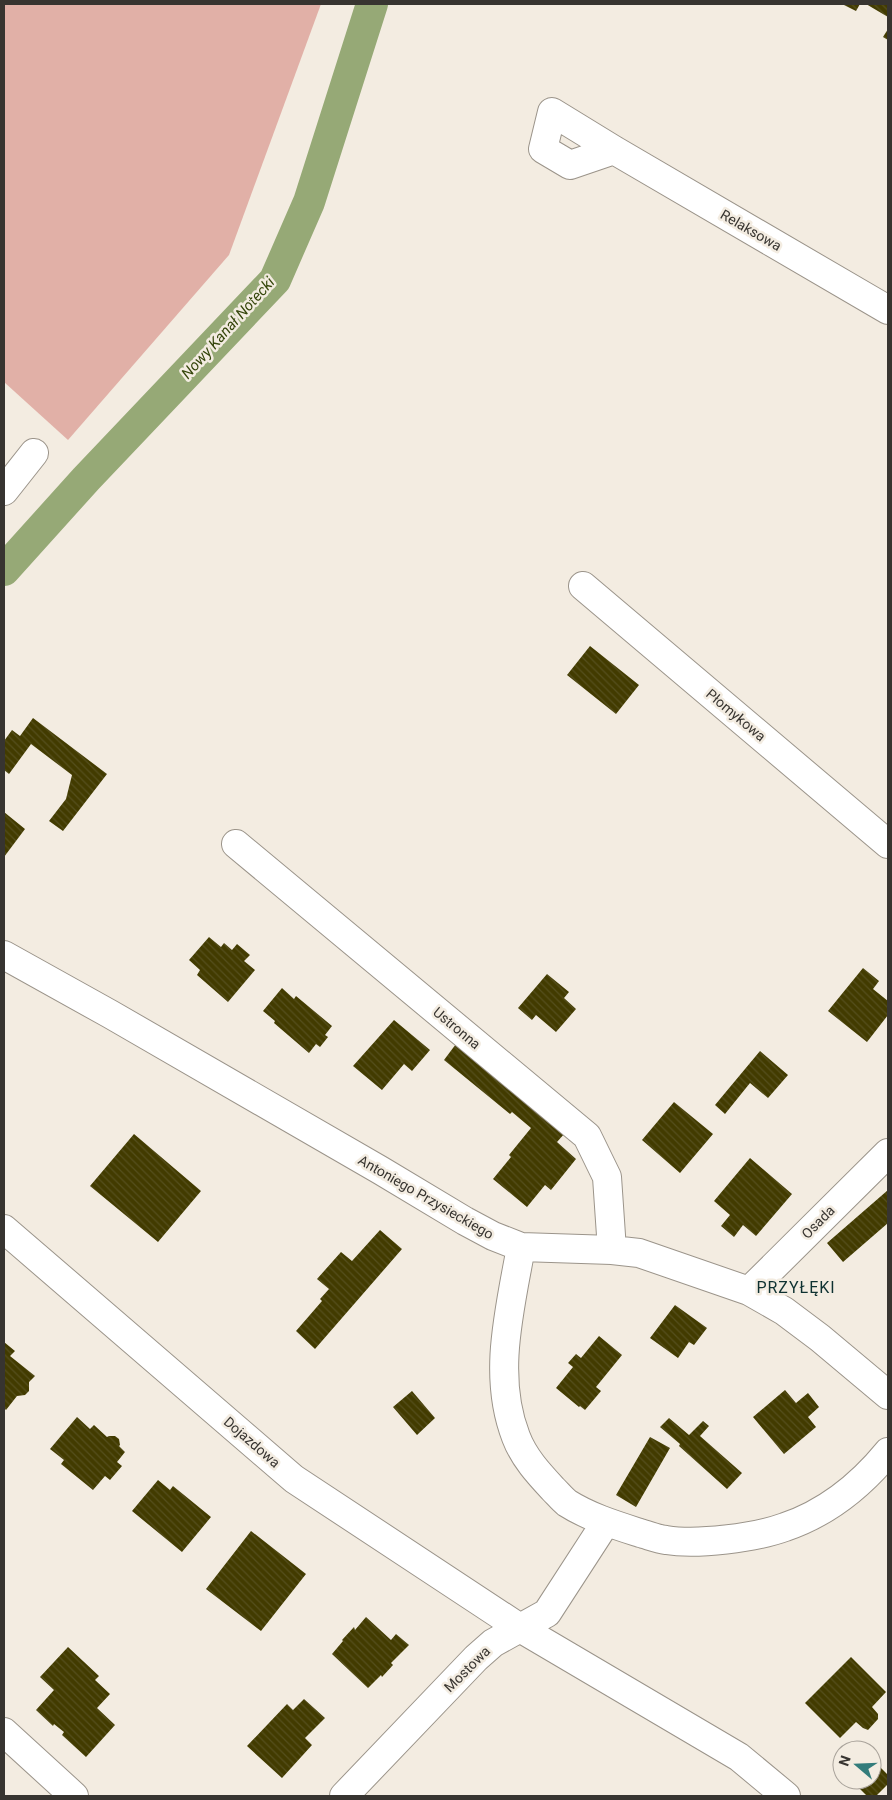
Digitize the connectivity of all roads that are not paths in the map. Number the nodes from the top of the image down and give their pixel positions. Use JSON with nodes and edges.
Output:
{"nodes":[{"id":1,"x":614,"y":150,"type":"dead end"},
{"id":2,"x":888,"y":310,"type":"edge"},
{"id":3,"x":34,"y":453,"type":"dead end"},
{"id":4,"x":4,"y":491,"type":"edge"},
{"id":5,"x":583,"y":586,"type":"dead end"},
{"id":6,"x":236,"y":844,"type":"dead end"},
{"id":7,"x":888,"y":844,"type":"edge"},
{"id":8,"x":4,"y":955,"type":"edge"},
{"id":9,"x":888,"y":1153,"type":"edge"},
{"id":10,"x":4,"y":1229,"type":"edge"},
{"id":11,"x":521,"y":1247,"type":"junction"},
{"id":12,"x":612,"y":1250,"type":"junction"},
{"id":13,"x":749,"y":1291,"type":"junction"},
{"id":14,"x":888,"y":1396,"type":"edge"},
{"id":15,"x":888,"y":1452,"type":"edge"},
{"id":16,"x":606,"y":1522,"type":"junction"},
{"id":17,"x":520,"y":1628,"type":"junction"},
{"id":18,"x":4,"y":1732,"type":"edge"},
{"id":19,"x":74,"y":1796,"type":"edge"},
{"id":20,"x":344,"y":1796,"type":"edge"},
{"id":21,"x":786,"y":1796,"type":"edge"}],
"edges":[{"from":1,"to":2,"type":"street","name":"Relaksowa"},
{"from":3,"to":4,"type":"street"},
{"from":5,"to":7,"type":"street","name":"Płomykowa"},
{"from":6,"to":12,"type":"street","name":"Ustronna"},
{"from":8,"to":11,"type":"street","name":"Antoniego Przysieckiego"},
{"from":9,"to":13,"type":"street","name":"Osada"},
{"from":10,"to":17,"type":"street","name":"Dojazdowa"},
{"from":11,"to":12,"type":"street","name":"Antoniego Przysieckiego"},
{"from":11,"to":16,"type":"street"},
{"from":12,"to":13,"type":"street","name":"Antoniego Przysieckiego"},
{"from":13,"to":14,"type":"street","name":"Antoniego Przysieckiego"},
{"from":15,"to":16,"type":"street"},
{"from":16,"to":17,"type":"street","name":"Mostowa"},
{"from":17,"to":20,"type":"street","name":"Mostowa"},
{"from":17,"to":21,"type":"street","name":"Dojazdowa"},
{"from":18,"to":19,"type":"street"}]}
